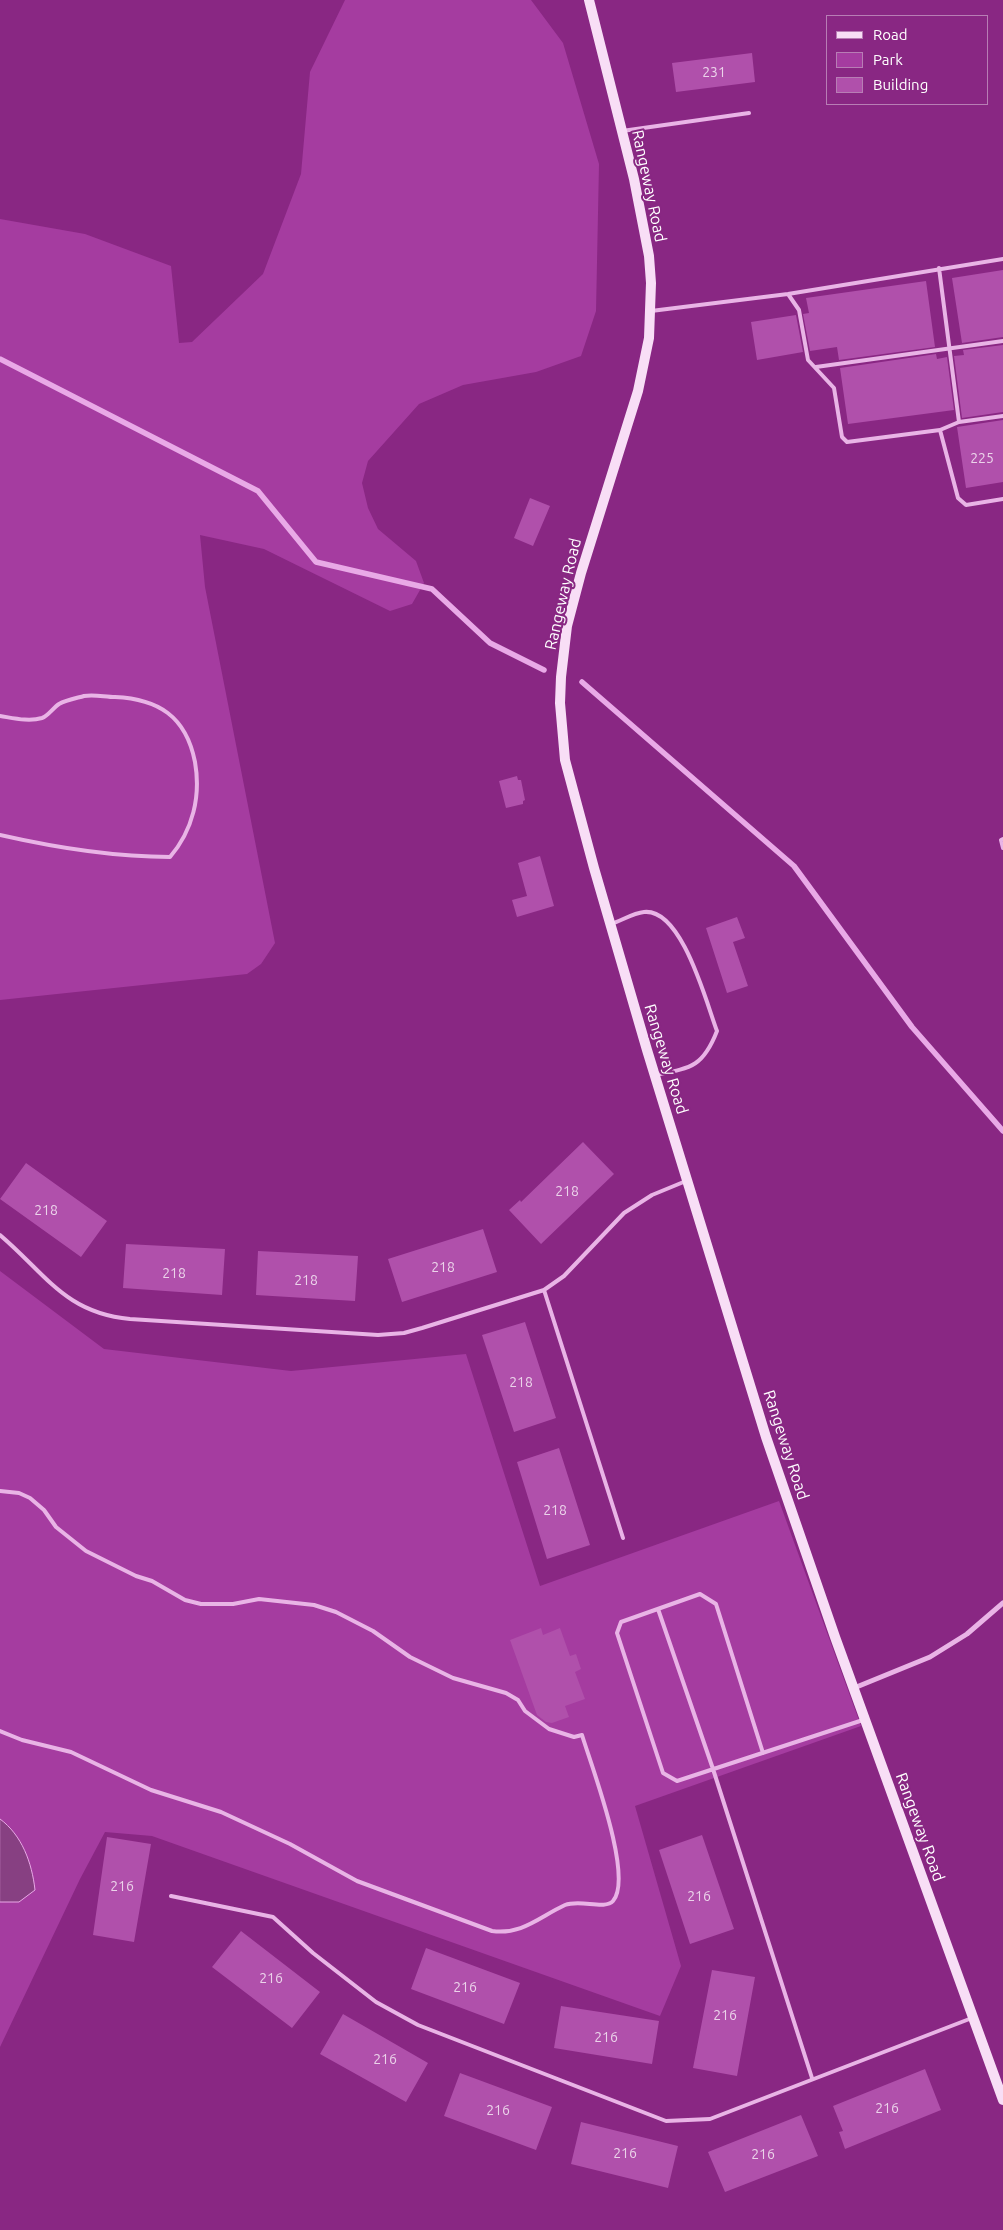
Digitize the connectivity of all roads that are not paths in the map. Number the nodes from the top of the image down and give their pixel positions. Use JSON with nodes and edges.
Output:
{"nodes":[{"id":1,"x":589,"y":0,"type":"edge"},
{"id":2,"x":749,"y":113,"type":"dead end"},
{"id":3,"x":622,"y":131,"type":"junction"},
{"id":4,"x":1003,"y":259,"type":"edge"},
{"id":5,"x":939,"y":268,"type":"junction"},
{"id":6,"x":788,"y":294,"type":"junction"},
{"id":7,"x":651,"y":311,"type":"junction"},
{"id":8,"x":1003,"y":341,"type":"edge"},
{"id":9,"x":950,"y":348,"type":"junction"},
{"id":10,"x":816,"y":367,"type":"junction"},
{"id":11,"x":1003,"y":416,"type":"edge"},
{"id":12,"x":959,"y":422,"type":"junction"},
{"id":13,"x":940,"y":430,"type":"junction"},
{"id":14,"x":1003,"y":499,"type":"edge"},
{"id":15,"x":0,"y":716,"type":"edge"},
{"id":16,"x":0,"y":835,"type":"edge"},
{"id":17,"x":1003,"y":839,"type":"edge"},
{"id":18,"x":1003,"y":848,"type":"edge"},
{"id":19,"x":611,"y":924,"type":"junction"},
{"id":20,"x":655,"y":1076,"type":"junction"},
{"id":21,"x":688,"y":1180,"type":"junction"},
{"id":22,"x":0,"y":1235,"type":"edge"},
{"id":23,"x":544,"y":1290,"type":"junction"},
{"id":24,"x":0,"y":1491,"type":"edge"},
{"id":25,"x":623,"y":1538,"type":"dead end"},
{"id":26,"x":1003,"y":1603,"type":"edge"},
{"id":27,"x":658,"y":1609,"type":"junction"},
{"id":28,"x":854,"y":1688,"type":"junction"},
{"id":29,"x":865,"y":1720,"type":"junction"},
{"id":30,"x":0,"y":1731,"type":"edge"},
{"id":31,"x":763,"y":1753,"type":"junction"},
{"id":32,"x":713,"y":1769,"type":"junction"},
{"id":33,"x":171,"y":1896,"type":"dead end"},
{"id":34,"x":972,"y":2018,"type":"junction"},
{"id":35,"x":812,"y":2078,"type":"junction"},
{"id":36,"x":1003,"y":2100,"type":"edge"}],
"edges":[{"from":1,"to":3,"type":"street","name":"Rangeway Road"},
{"from":2,"to":3,"type":"lane"},
{"from":3,"to":7,"type":"street","name":"Rangeway Road"},
{"from":4,"to":5,"type":"lane"},
{"from":5,"to":6,"type":"lane"},
{"from":5,"to":9,"type":"lane"},
{"from":6,"to":7,"type":"lane"},
{"from":6,"to":10,"type":"lane"},
{"from":7,"to":19,"type":"street","name":"Rangeway Road"},
{"from":8,"to":9,"type":"lane"},
{"from":9,"to":10,"type":"lane"},
{"from":9,"to":12,"type":"lane"},
{"from":10,"to":13,"type":"lane"},
{"from":11,"to":12,"type":"lane"},
{"from":12,"to":13,"type":"lane"},
{"from":13,"to":14,"type":"lane"},
{"from":15,"to":16,"type":"lane"},
{"from":17,"to":18,"type":"lane"},
{"from":19,"to":20,"type":"street","name":"Rangeway Road"},
{"from":19,"to":20,"type":"lane"},
{"from":20,"to":21,"type":"street","name":"Rangeway Road"},
{"from":21,"to":23,"type":"lane"},
{"from":21,"to":28,"type":"street","name":"Rangeway Road"},
{"from":22,"to":23,"type":"lane"},
{"from":23,"to":25,"type":"lane"},
{"from":24,"to":30,"type":"lane"},
{"from":26,"to":28,"type":"street"},
{"from":27,"to":31,"type":"lane"},
{"from":27,"to":32,"type":"lane"},
{"from":27,"to":32,"type":"lane"},
{"from":28,"to":29,"type":"street","name":"Rangeway Road"},
{"from":29,"to":31,"type":"lane"},
{"from":29,"to":34,"type":"street","name":"Rangeway Road"},
{"from":31,"to":32,"type":"lane"},
{"from":32,"to":35,"type":"lane"},
{"from":33,"to":35,"type":"lane"},
{"from":34,"to":35,"type":"lane"},
{"from":34,"to":36,"type":"street","name":"Rangeway Road"}]}
